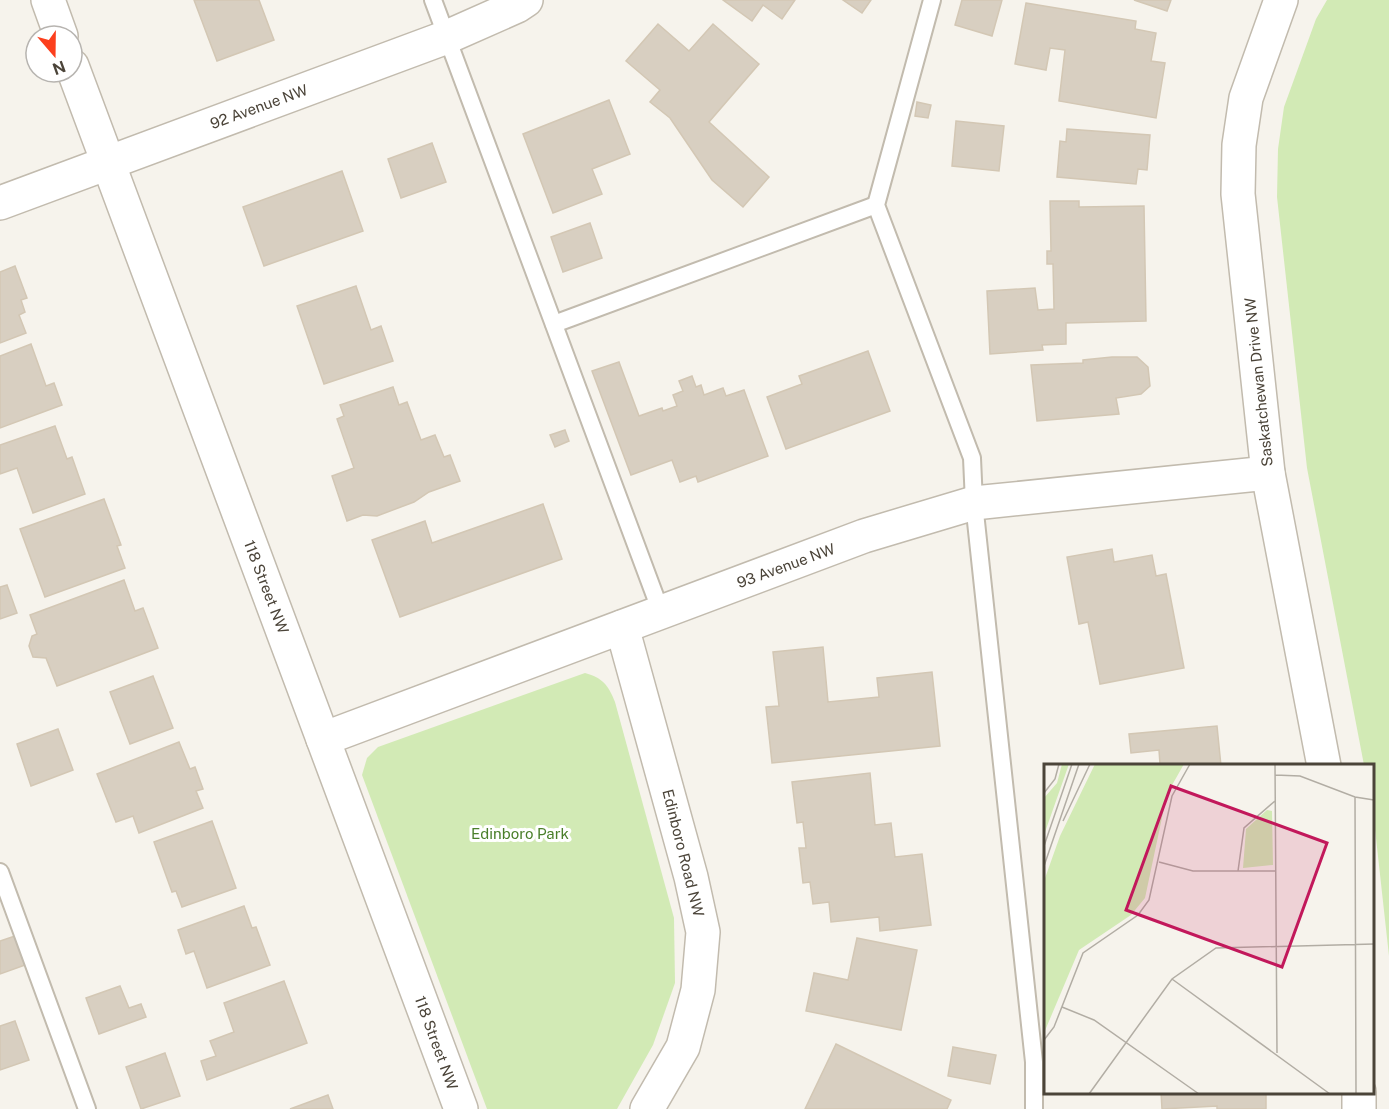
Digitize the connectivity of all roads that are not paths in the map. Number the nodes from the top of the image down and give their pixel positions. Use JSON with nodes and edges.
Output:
{"nodes":[{"id":1,"x":48,"y":0,"type":"edge"},
{"id":2,"x":433,"y":0,"type":"edge"},
{"id":3,"x":932,"y":0,"type":"edge"},
{"id":4,"x":1281,"y":0,"type":"edge"},
{"id":5,"x":521,"y":3,"type":"edge"},
{"id":6,"x":57,"y":24,"type":"edge"},
{"id":7,"x":447,"y":37,"type":"junction"},
{"id":8,"x":79,"y":84,"type":"edge"},
{"id":9,"x":108,"y":163,"type":"junction"},
{"id":10,"x":0,"y":203,"type":"edge"},
{"id":11,"x":876,"y":206,"type":"junction"},
{"id":12,"x":554,"y":324,"type":"junction"},
{"id":13,"x":1268,"y":473,"type":"junction"},
{"id":14,"x":974,"y":503,"type":"junction"},
{"id":15,"x":661,"y":612,"type":"junction"},
{"id":16,"x":622,"y":627,"type":"junction"},
{"id":17,"x":323,"y":739,"type":"junction"},
{"id":18,"x":1324,"y":764,"type":"edge"},
{"id":19,"x":0,"y":872,"type":"edge"},
{"id":20,"x":87,"y":1109,"type":"edge"},
{"id":21,"x":460,"y":1109,"type":"edge"},
{"id":22,"x":647,"y":1109,"type":"edge"},
{"id":23,"x":1034,"y":1109,"type":"edge"}],
"edges":[{"from":1,"to":6,"type":"street"},
{"from":2,"to":7,"type":"lane"},
{"from":3,"to":11,"type":"lane"},
{"from":4,"to":13,"type":"street","name":"Saskatchewan Drive NW"},
{"from":5,"to":7,"type":"street","name":"92 Avenue NW"},
{"from":7,"to":9,"type":"street","name":"92 Avenue NW"},
{"from":7,"to":12,"type":"lane"},
{"from":8,"to":9,"type":"street","name":"118 Street NW"},
{"from":9,"to":10,"type":"street","name":"92 Avenue NW"},
{"from":9,"to":17,"type":"street","name":"118 Street NW"},
{"from":11,"to":12,"type":"lane"},
{"from":11,"to":14,"type":"lane"},
{"from":12,"to":15,"type":"lane"},
{"from":13,"to":14,"type":"street","name":"93 Avenue NW"},
{"from":13,"to":18,"type":"street","name":"Saskatchewan Drive NW"},
{"from":14,"to":15,"type":"street","name":"93 Avenue NW"},
{"from":14,"to":23,"type":"lane"},
{"from":15,"to":16,"type":"street","name":"93 Avenue NW"},
{"from":16,"to":17,"type":"street","name":"93 Avenue NW"},
{"from":16,"to":22,"type":"street","name":"Edinboro Road NW"},
{"from":17,"to":21,"type":"street","name":"118 Street NW"},
{"from":19,"to":20,"type":"lane"}]}
